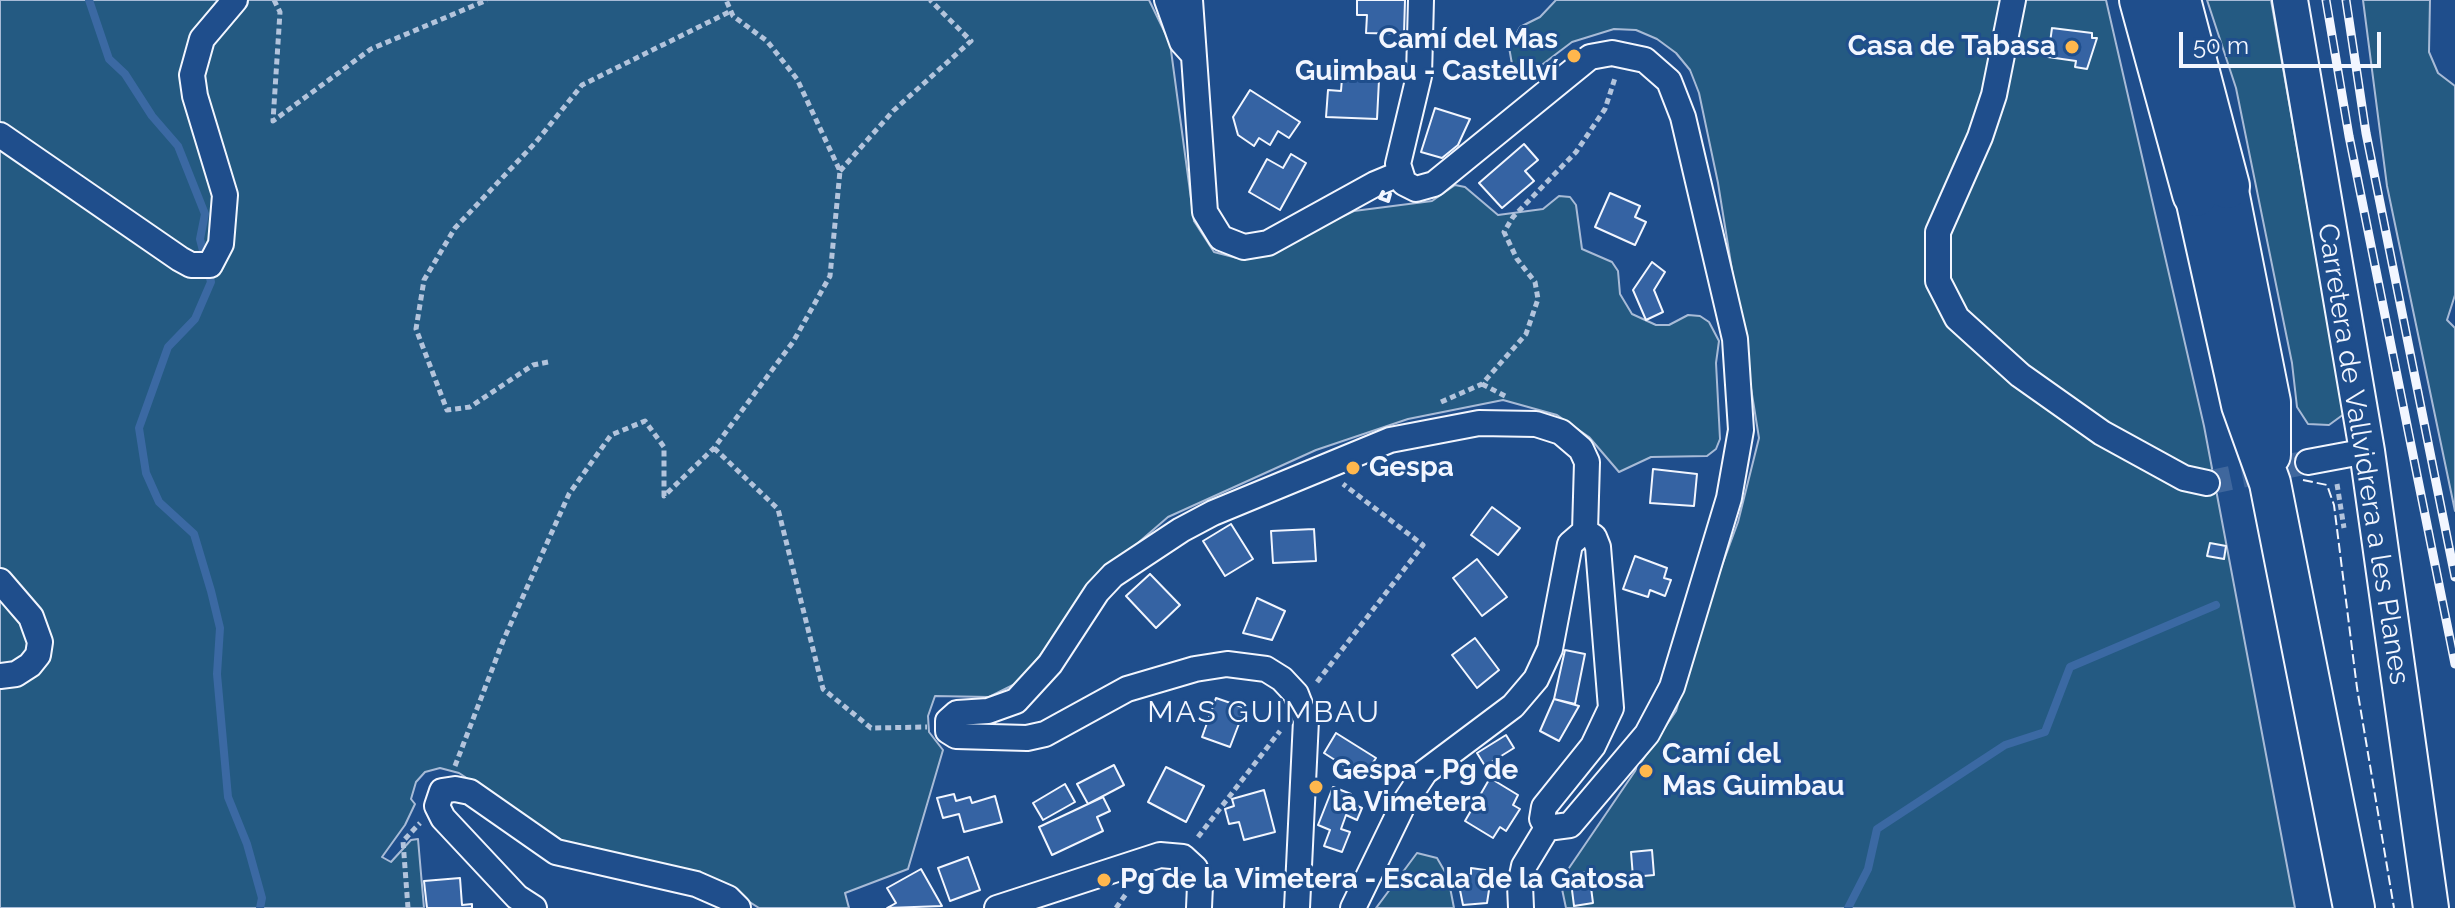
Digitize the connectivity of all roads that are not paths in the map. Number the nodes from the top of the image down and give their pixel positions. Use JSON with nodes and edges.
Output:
{"nodes":[{"id":1,"x":235,"y":0,"type":"edge"},
{"id":2,"x":1167,"y":0,"type":"edge"},
{"id":3,"x":1190,"y":0,"type":"edge"},
{"id":4,"x":1421,"y":0,"type":"edge"},
{"id":5,"x":2013,"y":0,"type":"edge"},
{"id":6,"x":2142,"y":0,"type":"edge"},
{"id":7,"x":2178,"y":0,"type":"edge"},
{"id":8,"x":2290,"y":0,"type":"edge"},
{"id":9,"x":1197,"y":57,"type":"junction"},
{"id":10,"x":0,"y":135,"type":"edge"},
{"id":11,"x":1399,"y":174,"type":"junction"},
{"id":12,"x":2211,"y":190,"type":"junction"},
{"id":13,"x":2367,"y":451,"type":"junction"},
{"id":14,"x":2308,"y":462,"type":"tunnel mouth"},
{"id":15,"x":2207,"y":483,"type":"tunnel mouth"},
{"id":16,"x":1585,"y":531,"type":"junction"},
{"id":17,"x":0,"y":581,"type":"edge"},
{"id":18,"x":0,"y":676,"type":"edge"},
{"id":19,"x":1547,"y":828,"type":"junction"},
{"id":20,"x":534,"y":908,"type":"edge"},
{"id":21,"x":738,"y":908,"type":"edge"},
{"id":22,"x":997,"y":908,"type":"edge"},
{"id":23,"x":1199,"y":908,"type":"edge"},
{"id":24,"x":1297,"y":908,"type":"edge"},
{"id":25,"x":1353,"y":908,"type":"edge"},
{"id":26,"x":1521,"y":908,"type":"edge"},
{"id":27,"x":2354,"y":908,"type":"edge"},
{"id":28,"x":2431,"y":908,"type":"edge"}],
"edges":[{"from":1,"to":10,"type":"street"},
{"from":2,"to":9,"type":"street"},
{"from":3,"to":9,"type":"street"},
{"from":4,"to":11,"type":"street"},
{"from":5,"to":15,"type":"street"},
{"from":6,"to":12,"type":"highway"},
{"from":7,"to":12,"type":"highway"},
{"from":8,"to":13,"type":"main road","name":"Carretera de Vallvidrera a les Planes"},
{"from":9,"to":11,"type":"street"},
{"from":11,"to":19,"type":"street"},
{"from":12,"to":27,"type":"highway"},
{"from":13,"to":14,"type":"street"},
{"from":13,"to":28,"type":"main road","name":"Carretera de Vallvidrera a les Planes"},
{"from":16,"to":19,"type":"street"},
{"from":16,"to":24,"type":"street"},
{"from":16,"to":25,"type":"street"},
{"from":17,"to":18,"type":"street"},
{"from":19,"to":26,"type":"street"},
{"from":20,"to":21,"type":"street"},
{"from":22,"to":23,"type":"street"}]}
